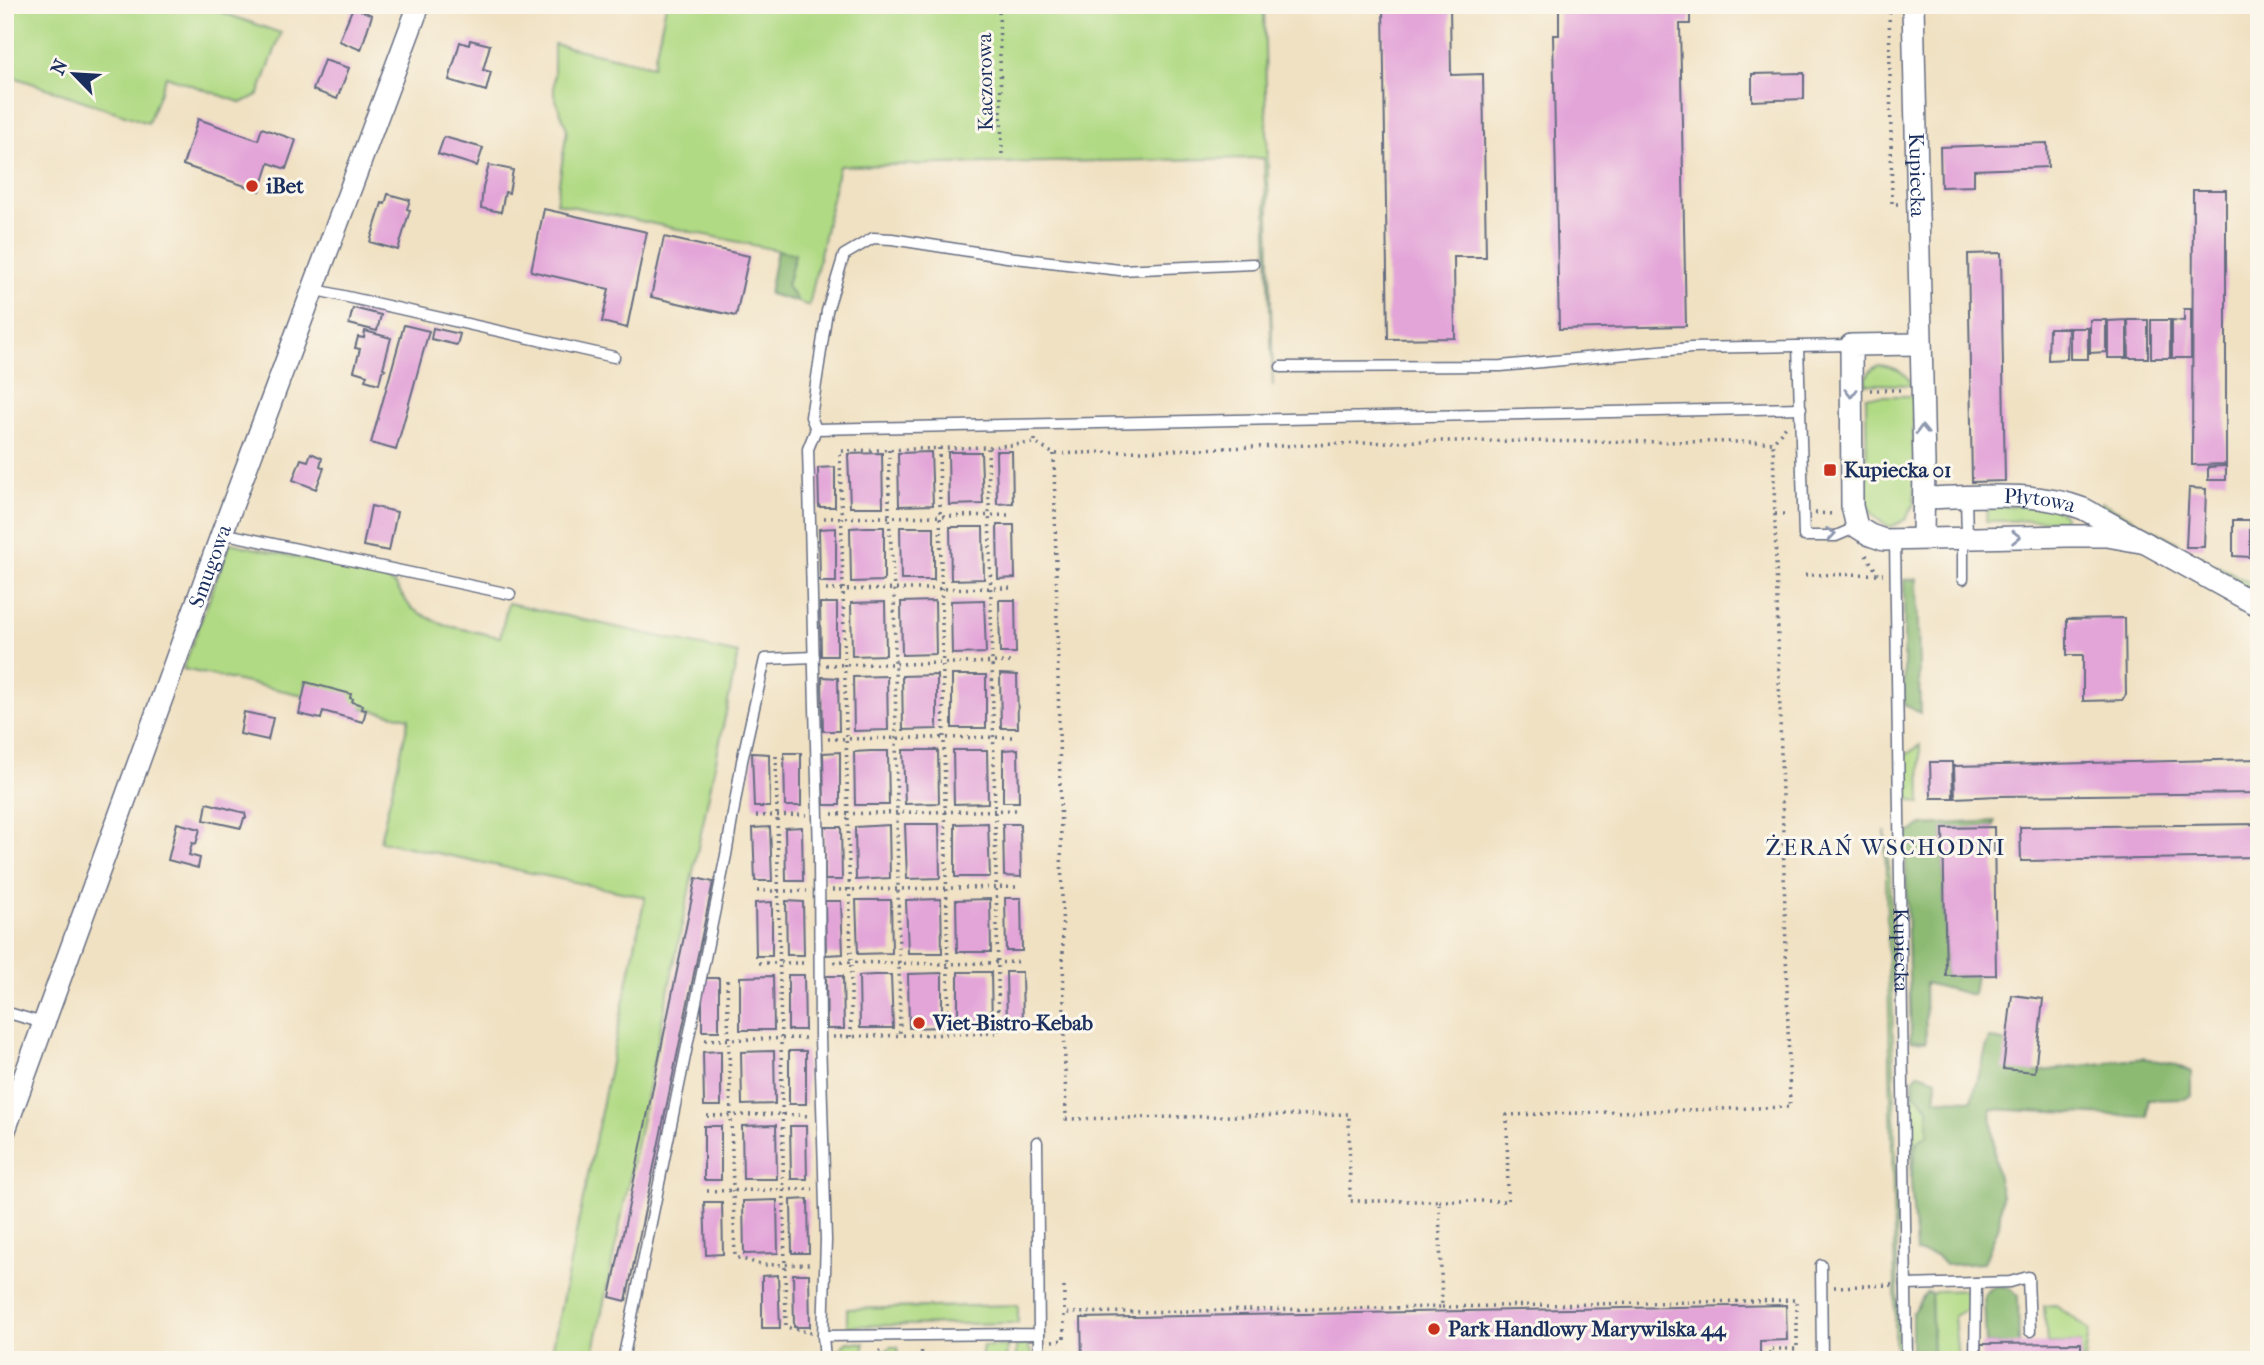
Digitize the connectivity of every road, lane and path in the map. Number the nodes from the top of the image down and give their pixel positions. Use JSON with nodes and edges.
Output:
{"nodes":[{"id":1,"x":419,"y":5,"type":"edge"},
{"id":2,"x":999,"y":5,"type":"edge"},
{"id":3,"x":1889,"y":5,"type":"edge"},
{"id":4,"x":1913,"y":5,"type":"edge"},
{"id":5,"x":1002,"y":158,"type":"dead end"},
{"id":6,"x":1917,"y":205,"type":"junction"},
{"id":7,"x":1253,"y":264,"type":"dead end"},
{"id":8,"x":313,"y":289,"type":"junction"},
{"id":9,"x":1920,"y":344,"type":"junction"},
{"id":10,"x":1851,"y":345,"type":"junction"},
{"id":11,"x":1798,"y":346,"type":"junction"},
{"id":12,"x":614,"y":357,"type":"dead end"},
{"id":13,"x":1281,"y":367,"type":"dead end"},
{"id":14,"x":1801,"y":408,"type":"junction"},
{"id":15,"x":1023,"y":424,"type":"junction"},
{"id":16,"x":816,"y":429,"type":"junction"},
{"id":17,"x":1773,"y":442,"type":"junction"},
{"id":18,"x":1035,"y":443,"type":"junction"},
{"id":19,"x":988,"y":447,"type":"junction"},
{"id":20,"x":939,"y":448,"type":"junction"},
{"id":21,"x":889,"y":450,"type":"junction"},
{"id":22,"x":1054,"y":454,"type":"junction"},
{"id":23,"x":1966,"y":497,"type":"junction"},
{"id":24,"x":1924,"y":498,"type":"junction"},
{"id":25,"x":1804,"y":513,"type":"junction"},
{"id":26,"x":1835,"y":514,"type":"dead end"},
{"id":27,"x":990,"y":515,"type":"junction"},
{"id":28,"x":1012,"y":515,"type":"dead end"},
{"id":29,"x":889,"y":516,"type":"junction"},
{"id":30,"x":841,"y":517,"type":"junction"},
{"id":31,"x":939,"y":517,"type":"junction"},
{"id":32,"x":811,"y":518,"type":"junction"},
{"id":33,"x":1857,"y":527,"type":"junction"},
{"id":34,"x":222,"y":533,"type":"junction"},
{"id":35,"x":1923,"y":538,"type":"junction"},
{"id":36,"x":1965,"y":538,"type":"junction"},
{"id":37,"x":1895,"y":539,"type":"junction"},
{"id":38,"x":2146,"y":543,"type":"junction"},
{"id":39,"x":1895,"y":574,"type":"junction"},
{"id":40,"x":1805,"y":575,"type":"dead end"},
{"id":41,"x":1963,"y":579,"type":"dead end"},
{"id":42,"x":1012,"y":588,"type":"dead end"},
{"id":43,"x":894,"y":589,"type":"junction"},
{"id":44,"x":991,"y":589,"type":"junction"},
{"id":45,"x":813,"y":590,"type":"junction"},
{"id":46,"x":843,"y":590,"type":"junction"},
{"id":47,"x":941,"y":590,"type":"junction"},
{"id":48,"x":510,"y":594,"type":"dead end"},
{"id":49,"x":2259,"y":606,"type":"edge"},
{"id":50,"x":814,"y":657,"type":"junction"},
{"id":51,"x":942,"y":662,"type":"junction"},
{"id":52,"x":992,"y":662,"type":"junction"},
{"id":53,"x":1015,"y":662,"type":"dead end"},
{"id":54,"x":894,"y":664,"type":"junction"},
{"id":55,"x":844,"y":665,"type":"junction"},
{"id":56,"x":814,"y":685,"type":"junction"},
{"id":57,"x":1015,"y":737,"type":"dead end"},
{"id":58,"x":846,"y":738,"type":"junction"},
{"id":59,"x":993,"y":738,"type":"junction"},
{"id":60,"x":815,"y":739,"type":"junction"},
{"id":61,"x":895,"y":739,"type":"junction"},
{"id":62,"x":943,"y":739,"type":"junction"},
{"id":63,"x":776,"y":756,"type":"dead end"},
{"id":64,"x":1018,"y":810,"type":"dead end"},
{"id":65,"x":944,"y":811,"type":"junction"},
{"id":66,"x":994,"y":811,"type":"junction"},
{"id":67,"x":896,"y":813,"type":"junction"},
{"id":68,"x":847,"y":814,"type":"junction"},
{"id":69,"x":777,"y":815,"type":"junction"},
{"id":70,"x":817,"y":815,"type":"junction"},
{"id":71,"x":756,"y":816,"type":"dead end"},
{"id":72,"x":995,"y":887,"type":"junction"},
{"id":73,"x":1019,"y":887,"type":"dead end"},
{"id":74,"x":897,"y":888,"type":"junction"},
{"id":75,"x":946,"y":888,"type":"junction"},
{"id":76,"x":849,"y":889,"type":"junction"},
{"id":77,"x":819,"y":890,"type":"junction"},
{"id":78,"x":757,"y":891,"type":"dead end"},
{"id":79,"x":778,"y":891,"type":"junction"},
{"id":80,"x":851,"y":961,"type":"junction"},
{"id":81,"x":820,"y":962,"type":"junction"},
{"id":82,"x":1021,"y":962,"type":"dead end"},
{"id":83,"x":759,"y":963,"type":"dead end"},
{"id":84,"x":779,"y":963,"type":"junction"},
{"id":85,"x":898,"y":963,"type":"junction"},
{"id":86,"x":997,"y":963,"type":"junction"},
{"id":87,"x":947,"y":964,"type":"junction"},
{"id":88,"x":727,"y":980,"type":"dead end"},
{"id":89,"x":5,"y":1012,"type":"edge"},
{"id":90,"x":43,"y":1023,"type":"junction"},
{"id":91,"x":949,"y":1034,"type":"junction"},
{"id":92,"x":900,"y":1036,"type":"junction"},
{"id":93,"x":820,"y":1037,"type":"junction"},
{"id":94,"x":851,"y":1037,"type":"junction"},
{"id":95,"x":730,"y":1039,"type":"junction"},
{"id":96,"x":781,"y":1039,"type":"junction"},
{"id":97,"x":705,"y":1040,"type":"dead end"},
{"id":98,"x":782,"y":1114,"type":"junction"},
{"id":99,"x":707,"y":1116,"type":"dead end"},
{"id":100,"x":731,"y":1116,"type":"junction"},
{"id":101,"x":823,"y":1117,"type":"junction"},
{"id":102,"x":5,"y":1130,"type":"edge"},
{"id":103,"x":1037,"y":1142,"type":"dead end"},
{"id":104,"x":783,"y":1189,"type":"junction"},
{"id":105,"x":824,"y":1189,"type":"junction"},
{"id":106,"x":707,"y":1191,"type":"dead end"},
{"id":107,"x":733,"y":1191,"type":"junction"},
{"id":108,"x":1439,"y":1200,"type":"junction"},
{"id":109,"x":825,"y":1264,"type":"junction"},
{"id":110,"x":785,"y":1265,"type":"junction"},
{"id":111,"x":1821,"y":1265,"type":"dead end"},
{"id":112,"x":1976,"y":1283,"type":"junction"},
{"id":113,"x":1906,"y":1285,"type":"junction"},
{"id":114,"x":1822,"y":1287,"type":"junction"},
{"id":115,"x":1442,"y":1307,"type":"junction"},
{"id":116,"x":1064,"y":1313,"type":"dead end"},
{"id":117,"x":2030,"y":1331,"type":"dead end"},
{"id":118,"x":1040,"y":1334,"type":"junction"},
{"id":119,"x":823,"y":1336,"type":"junction"},
{"id":120,"x":623,"y":1360,"type":"edge"},
{"id":121,"x":825,"y":1360,"type":"edge"},
{"id":122,"x":1039,"y":1360,"type":"edge"},
{"id":123,"x":1770,"y":1360,"type":"edge"},
{"id":124,"x":1822,"y":1360,"type":"edge"},
{"id":125,"x":1908,"y":1360,"type":"edge"},
{"id":126,"x":1975,"y":1360,"type":"edge"}],
"edges":[{"from":1,"to":8,"type":"street","name":"Smugowa"},
{"from":2,"to":5,"type":"path","name":"Kaczorowa"},
{"from":3,"to":6,"type":"path"},
{"from":4,"to":6,"type":"street","name":"Kupiecka"},
{"from":6,"to":9,"type":"street","name":"Kupiecka"},
{"from":7,"to":16,"type":"lane"},
{"from":8,"to":12,"type":"lane"},
{"from":8,"to":34,"type":"street","name":"Smugowa"},
{"from":9,"to":10,"type":"street"},
{"from":24,"to":9,"type":"street","name":"Kupiecka","one_way":true},
{"from":10,"to":11,"type":"lane"},
{"from":10,"to":33,"type":"street","one_way":true},
{"from":11,"to":13,"type":"lane"},
{"from":11,"to":14,"type":"lane"},
{"from":14,"to":15,"type":"lane"},
{"from":14,"to":17,"type":"path"},
{"from":14,"to":25,"type":"lane"},
{"from":15,"to":16,"type":"lane"},
{"from":15,"to":18,"type":"path"},
{"from":16,"to":32,"type":"lane"},
{"from":17,"to":22,"type":"path"},
{"from":17,"to":108,"type":"path"},
{"from":18,"to":19,"type":"path"},
{"from":18,"to":22,"type":"path"},
{"from":19,"to":20,"type":"path"},
{"from":19,"to":27,"type":"path"},
{"from":20,"to":21,"type":"path"},
{"from":20,"to":31,"type":"path"},
{"from":21,"to":29,"type":"path"},
{"from":21,"to":30,"type":"path"},
{"from":22,"to":108,"type":"path"},
{"from":23,"to":24,"type":"street","name":"Płytowa"},
{"from":23,"to":36,"type":"lane"},
{"from":23,"to":38,"type":"street","name":"Płytowa"},
{"from":24,"to":35,"type":"street","name":"Kupiecka"},
{"from":25,"to":26,"type":"path"},
{"from":25,"to":33,"type":"lane","one_way":true},
{"from":27,"to":28,"type":"path"},
{"from":27,"to":31,"type":"path"},
{"from":27,"to":44,"type":"path"},
{"from":29,"to":30,"type":"path"},
{"from":29,"to":31,"type":"path"},
{"from":29,"to":43,"type":"path"},
{"from":30,"to":32,"type":"path"},
{"from":30,"to":46,"type":"path"},
{"from":31,"to":47,"type":"path"},
{"from":32,"to":45,"type":"lane"},
{"from":33,"to":37,"type":"street"},
{"from":34,"to":48,"type":"lane"},
{"from":34,"to":90,"type":"street","name":"Smugowa"},
{"from":35,"to":36,"type":"street","name":"Płytowa"},
{"from":35,"to":37,"type":"street"},
{"from":36,"to":38,"type":"street","name":"Płytowa","one_way":true},
{"from":36,"to":41,"type":"lane"},
{"from":37,"to":39,"type":"lane","name":"Kupiecka"},
{"from":38,"to":49,"type":"street","name":"Płytowa"},
{"from":39,"to":40,"type":"path"},
{"from":39,"to":113,"type":"lane","name":"Kupiecka"},
{"from":42,"to":44,"type":"path"},
{"from":43,"to":46,"type":"path"},
{"from":43,"to":47,"type":"path"},
{"from":43,"to":54,"type":"path"},
{"from":44,"to":47,"type":"path"},
{"from":44,"to":52,"type":"path"},
{"from":45,"to":46,"type":"path"},
{"from":45,"to":50,"type":"lane"},
{"from":46,"to":55,"type":"path"},
{"from":47,"to":51,"type":"path"},
{"from":50,"to":56,"type":"lane"},
{"from":50,"to":120,"type":"lane"},
{"from":51,"to":52,"type":"path"},
{"from":51,"to":54,"type":"path"},
{"from":51,"to":62,"type":"path"},
{"from":52,"to":53,"type":"path"},
{"from":52,"to":59,"type":"path"},
{"from":54,"to":55,"type":"path"},
{"from":54,"to":61,"type":"path"},
{"from":55,"to":56,"type":"path"},
{"from":55,"to":58,"type":"path"},
{"from":56,"to":60,"type":"lane"},
{"from":57,"to":59,"type":"path"},
{"from":58,"to":60,"type":"path"},
{"from":58,"to":61,"type":"path"},
{"from":58,"to":68,"type":"path"},
{"from":59,"to":62,"type":"path"},
{"from":59,"to":66,"type":"path"},
{"from":60,"to":70,"type":"lane"},
{"from":61,"to":62,"type":"path"},
{"from":61,"to":67,"type":"path"},
{"from":62,"to":65,"type":"path"},
{"from":63,"to":69,"type":"path"},
{"from":64,"to":66,"type":"path"},
{"from":65,"to":66,"type":"path"},
{"from":65,"to":67,"type":"path"},
{"from":65,"to":75,"type":"path"},
{"from":66,"to":72,"type":"path"},
{"from":67,"to":68,"type":"path"},
{"from":67,"to":74,"type":"path"},
{"from":68,"to":70,"type":"path"},
{"from":68,"to":76,"type":"path"},
{"from":69,"to":70,"type":"path"},
{"from":69,"to":71,"type":"path"},
{"from":69,"to":79,"type":"path"},
{"from":70,"to":77,"type":"lane"},
{"from":72,"to":73,"type":"path"},
{"from":72,"to":75,"type":"path"},
{"from":72,"to":86,"type":"path"},
{"from":74,"to":75,"type":"path"},
{"from":74,"to":76,"type":"path"},
{"from":74,"to":85,"type":"path"},
{"from":75,"to":87,"type":"path"},
{"from":76,"to":77,"type":"path"},
{"from":76,"to":80,"type":"path"},
{"from":77,"to":79,"type":"path"},
{"from":77,"to":81,"type":"lane"},
{"from":78,"to":79,"type":"path"},
{"from":79,"to":84,"type":"path"},
{"from":80,"to":81,"type":"path"},
{"from":80,"to":85,"type":"path"},
{"from":80,"to":94,"type":"path"},
{"from":81,"to":84,"type":"path"},
{"from":81,"to":93,"type":"lane"},
{"from":82,"to":86,"type":"path"},
{"from":83,"to":84,"type":"path"},
{"from":84,"to":96,"type":"path"},
{"from":85,"to":87,"type":"path"},
{"from":85,"to":92,"type":"path"},
{"from":86,"to":87,"type":"path"},
{"from":86,"to":91,"type":"path"},
{"from":87,"to":91,"type":"path"},
{"from":88,"to":95,"type":"path"},
{"from":89,"to":90,"type":"lane"},
{"from":90,"to":102,"type":"street","name":"Smugowa"},
{"from":91,"to":92,"type":"path"},
{"from":92,"to":94,"type":"path"},
{"from":93,"to":94,"type":"path"},
{"from":93,"to":96,"type":"path"},
{"from":93,"to":101,"type":"lane"},
{"from":95,"to":96,"type":"path"},
{"from":95,"to":97,"type":"path"},
{"from":95,"to":100,"type":"path"},
{"from":96,"to":98,"type":"path"},
{"from":98,"to":100,"type":"path"},
{"from":98,"to":101,"type":"path"},
{"from":98,"to":104,"type":"path"},
{"from":99,"to":100,"type":"path"},
{"from":100,"to":107,"type":"path"},
{"from":101,"to":105,"type":"lane"},
{"from":103,"to":118,"type":"lane"},
{"from":104,"to":105,"type":"path"},
{"from":104,"to":107,"type":"path"},
{"from":104,"to":110,"type":"path"},
{"from":105,"to":109,"type":"lane"},
{"from":106,"to":107,"type":"path"},
{"from":107,"to":110,"type":"path"},
{"from":108,"to":115,"type":"path"},
{"from":109,"to":110,"type":"path"},
{"from":109,"to":119,"type":"lane"},
{"from":110,"to":119,"type":"path"},
{"from":111,"to":114,"type":"lane"},
{"from":112,"to":113,"type":"lane"},
{"from":112,"to":117,"type":"lane"},
{"from":112,"to":126,"type":"lane"},
{"from":113,"to":114,"type":"path"},
{"from":113,"to":125,"type":"lane","name":"Kupiecka"},
{"from":114,"to":124,"type":"lane"},
{"from":115,"to":116,"type":"path"},
{"from":115,"to":123,"type":"path"},
{"from":118,"to":119,"type":"lane"},
{"from":118,"to":122,"type":"lane"},
{"from":119,"to":121,"type":"lane"}]}
